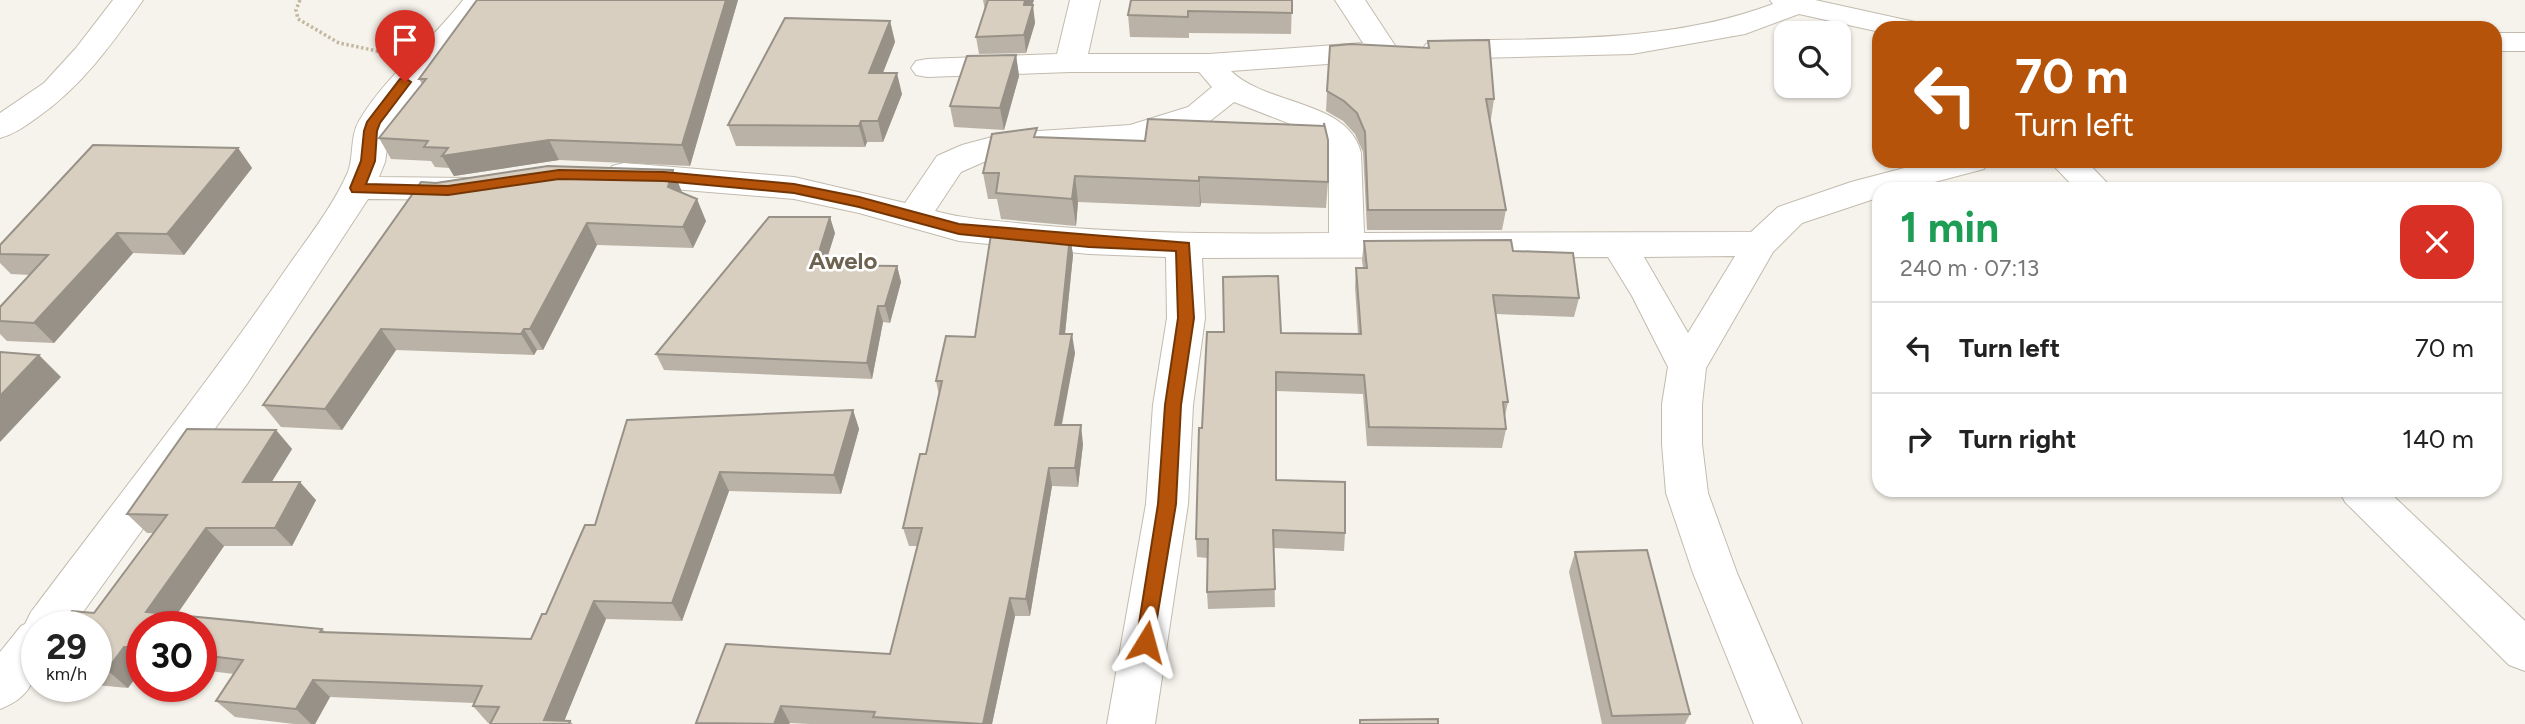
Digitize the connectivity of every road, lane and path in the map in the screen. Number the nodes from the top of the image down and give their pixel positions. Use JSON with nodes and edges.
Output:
{"nodes":[{"id":1,"x":128,"y":0,"type":"edge"},
{"id":2,"x":300,"y":0,"type":"edge"},
{"id":3,"x":478,"y":0,"type":"edge"},
{"id":4,"x":1085,"y":0,"type":"edge"},
{"id":5,"x":1350,"y":0,"type":"edge"},
{"id":6,"x":1791,"y":3,"type":"edge"},
{"id":7,"x":1872,"y":21,"type":"edge"},
{"id":8,"x":2502,"y":42,"type":"edge"},
{"id":9,"x":2525,"y":42,"type":"edge"},
{"id":10,"x":1382,"y":51,"type":"junction"},
{"id":11,"x":424,"y":61,"type":"junction"},
{"id":12,"x":1070,"y":63,"type":"junction"},
{"id":13,"x":1209,"y":63,"type":"junction"},
{"id":14,"x":927,"y":68,"type":"dead end"},
{"id":15,"x":1230,"y":89,"type":"junction"},
{"id":16,"x":0,"y":128,"type":"edge"},
{"id":17,"x":1946,"y":168,"type":"edge"},
{"id":18,"x":2074,"y":168,"type":"edge"},
{"id":19,"x":596,"y":174,"type":"edge"},
{"id":20,"x":1893,"y":182,"type":"edge"},
{"id":21,"x":2088,"y":182,"type":"edge"},
{"id":22,"x":500,"y":184,"type":"edge"},
{"id":23,"x":357,"y":188,"type":"junction"},
{"id":24,"x":1872,"y":188,"type":"edge"},
{"id":25,"x":913,"y":218,"type":"junction"},
{"id":26,"x":1760,"y":244,"type":"junction"},
{"id":27,"x":1347,"y":245,"type":"junction"},
{"id":28,"x":1184,"y":246,"type":"junction"},
{"id":29,"x":1619,"y":246,"type":"junction"},
{"id":30,"x":1686,"y":367,"type":"junction"},
{"id":31,"x":2367,"y":497,"type":"edge"},
{"id":32,"x":58,"y":611,"type":"edge"},
{"id":33,"x":2525,"y":651,"type":"edge"},
{"id":34,"x":21,"y":661,"type":"edge"},
{"id":35,"x":0,"y":688,"type":"edge"},
{"id":36,"x":1131,"y":724,"type":"edge"},
{"id":37,"x":1778,"y":724,"type":"edge"}],
"edges":[{"from":1,"to":16,"type":"street"},
{"from":2,"to":11,"type":"path"},
{"from":3,"to":11,"type":"street"},
{"from":4,"to":12,"type":"street"},
{"from":5,"to":10,"type":"street"},
{"from":6,"to":7,"type":"street"},
{"from":6,"to":10,"type":"street"},
{"from":8,"to":9,"type":"street"},
{"from":10,"to":13,"type":"street"},
{"from":11,"to":23,"type":"street"},
{"from":12,"to":13,"type":"street"},
{"from":12,"to":14,"type":"street"},
{"from":13,"to":15,"type":"street"},
{"from":15,"to":25,"type":"street"},
{"from":15,"to":27,"type":"street"},
{"from":17,"to":20,"type":"street"},
{"from":18,"to":21,"type":"street"},
{"from":19,"to":25,"type":"street"},
{"from":22,"to":23,"type":"street"},
{"from":23,"to":32,"type":"street"},
{"from":24,"to":26,"type":"street"},
{"from":25,"to":28,"type":"street"},
{"from":26,"to":29,"type":"street"},
{"from":26,"to":30,"type":"street"},
{"from":27,"to":28,"type":"street"},
{"from":27,"to":29,"type":"street"},
{"from":28,"to":36,"type":"street"},
{"from":29,"to":30,"type":"street"},
{"from":30,"to":37,"type":"street"},
{"from":31,"to":33,"type":"street"},
{"from":34,"to":35,"type":"street"}]}
